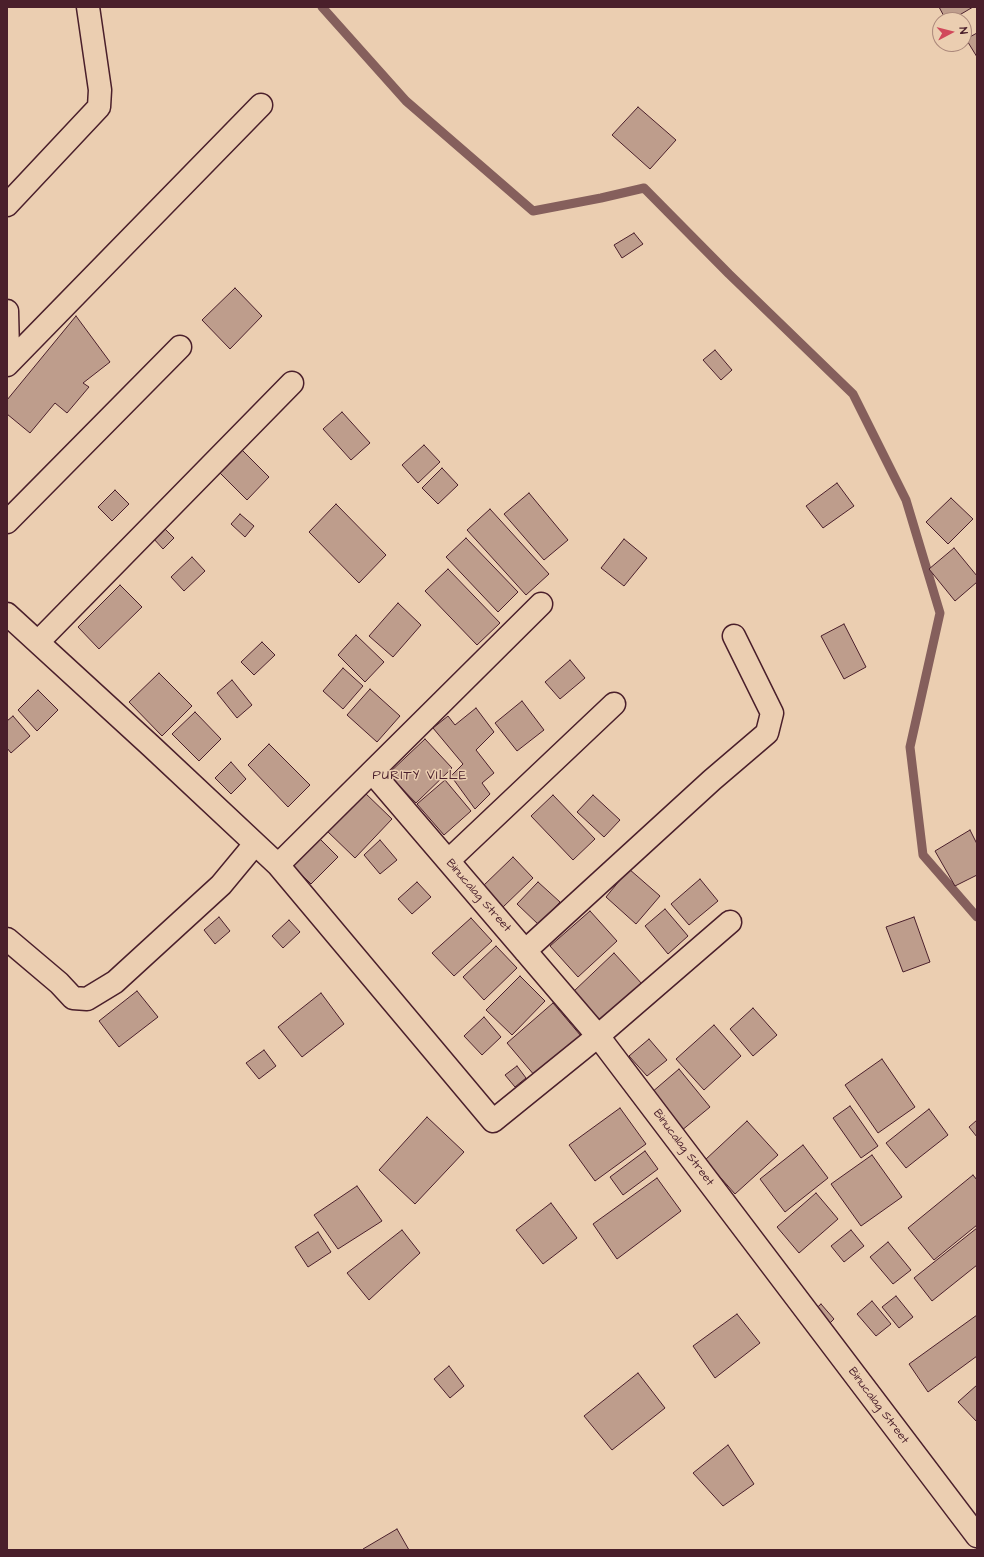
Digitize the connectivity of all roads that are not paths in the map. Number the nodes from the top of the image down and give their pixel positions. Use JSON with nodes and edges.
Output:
{"nodes":[{"id":1,"x":88,"y":7,"type":"edge"},
{"id":2,"x":261,"y":105,"type":"dead end"},
{"id":3,"x":7,"y":205,"type":"edge"},
{"id":4,"x":7,"y":311,"type":"edge"},
{"id":5,"x":180,"y":347,"type":"dead end"},
{"id":6,"x":7,"y":356,"type":"edge"},
{"id":7,"x":7,"y":366,"type":"edge"},
{"id":8,"x":292,"y":383,"type":"dead end"},
{"id":9,"x":7,"y":522,"type":"edge"},
{"id":10,"x":541,"y":604,"type":"dead end"},
{"id":11,"x":7,"y":614,"type":"edge"},
{"id":12,"x":734,"y":636,"type":"dead end"},
{"id":13,"x":38,"y":642,"type":"junction"},
{"id":14,"x":614,"y":704,"type":"dead end"},
{"id":15,"x":372,"y":772,"type":"junction"},
{"id":16,"x":255,"y":844,"type":"junction"},
{"id":17,"x":448,"y":861,"type":"junction"},
{"id":18,"x":278,"y":865,"type":"junction"},
{"id":19,"x":730,"y":922,"type":"dead end"},
{"id":20,"x":7,"y":939,"type":"edge"},
{"id":21,"x":525,"y":951,"type":"junction"},
{"id":22,"x":598,"y":1036,"type":"junction"},
{"id":23,"x":977,"y":1536,"type":"edge"}],
"edges":[{"from":1,"to":3,"type":"street"},
{"from":2,"to":7,"type":"street"},
{"from":4,"to":6,"type":"street"},
{"from":5,"to":9,"type":"street"},
{"from":8,"to":13,"type":"street"},
{"from":10,"to":15,"type":"street"},
{"from":11,"to":13,"type":"street"},
{"from":12,"to":21,"type":"street"},
{"from":13,"to":16,"type":"street"},
{"from":14,"to":17,"type":"street"},
{"from":15,"to":17,"type":"street","name":"Binucalag Street"},
{"from":15,"to":18,"type":"street"},
{"from":16,"to":18,"type":"street"},
{"from":16,"to":20,"type":"street"},
{"from":17,"to":21,"type":"street","name":"Binucalag Street"},
{"from":18,"to":22,"type":"street"},
{"from":19,"to":22,"type":"street"},
{"from":21,"to":22,"type":"street","name":"Binucalag Street"},
{"from":22,"to":23,"type":"street","name":"Binucalag Street"}]}
